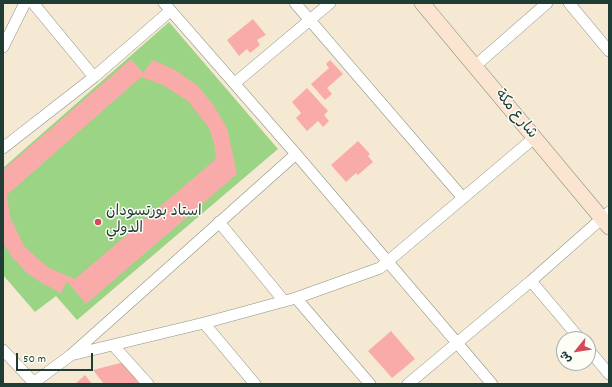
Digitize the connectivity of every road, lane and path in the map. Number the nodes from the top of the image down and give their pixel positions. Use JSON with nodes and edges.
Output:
{"nodes":[{"id":1,"x":25,"y":3,"type":"edge"},
{"id":2,"x":33,"y":3,"type":"edge"},
{"id":3,"x":295,"y":3,"type":"edge"},
{"id":4,"x":330,"y":3,"type":"edge"},
{"id":5,"x":422,"y":3,"type":"edge"},
{"id":6,"x":547,"y":3,"type":"edge"},
{"id":7,"x":569,"y":3,"type":"edge"},
{"id":8,"x":167,"y":7,"type":"edge"},
{"id":9,"x":309,"y":20,"type":"junction"},
{"id":10,"x":3,"y":46,"type":"edge"},
{"id":11,"x":609,"y":51,"type":"edge"},
{"id":12,"x":475,"y":66,"type":"junction"},
{"id":13,"x":94,"y":77,"type":"junction"},
{"id":14,"x":235,"y":83,"type":"junction"},
{"id":15,"x":534,"y":138,"type":"junction"},
{"id":16,"x":3,"y":148,"type":"edge"},
{"id":17,"x":296,"y":154,"type":"junction"},
{"id":18,"x":463,"y":198,"type":"junction"},
{"id":19,"x":607,"y":219,"type":"edge"},
{"id":20,"x":220,"y":222,"type":"junction"},
{"id":21,"x":388,"y":263,"type":"junction"},
{"id":22,"x":532,"y":281,"type":"junction"},
{"id":23,"x":296,"y":298,"type":"junction"},
{"id":24,"x":284,"y":301,"type":"junction"},
{"id":25,"x":204,"y":323,"type":"junction"},
{"id":26,"x":573,"y":331,"type":"edge"},
{"id":27,"x":457,"y":343,"type":"junction"},
{"id":28,"x":114,"y":345,"type":"junction"},
{"id":29,"x":3,"y":350,"type":"edge"},
{"id":30,"x":71,"y":355,"type":"junction"},
{"id":31,"x":596,"y":359,"type":"edge"},
{"id":32,"x":609,"y":374,"type":"edge"},
{"id":33,"x":33,"y":384,"type":"edge"},
{"id":34,"x":148,"y":384,"type":"edge"},
{"id":35,"x":255,"y":384,"type":"edge"},
{"id":36,"x":370,"y":384,"type":"edge"},
{"id":37,"x":408,"y":384,"type":"edge"},
{"id":38,"x":492,"y":384,"type":"edge"}],
"edges":[{"from":1,"to":10,"type":"street"},
{"from":2,"to":13,"type":"street"},
{"from":3,"to":9,"type":"street"},
{"from":4,"to":9,"type":"street"},
{"from":5,"to":12,"type":"main road","name":"شارع مكة"},
{"from":6,"to":12,"type":"street"},
{"from":7,"to":11,"type":"street"},
{"from":8,"to":13,"type":"street"},
{"from":8,"to":14,"type":"street"},
{"from":9,"to":14,"type":"street"},
{"from":9,"to":18,"type":"street"},
{"from":12,"to":15,"type":"main road","name":"شارع مكة"},
{"from":13,"to":16,"type":"street"},
{"from":14,"to":17,"type":"street"},
{"from":15,"to":18,"type":"street"},
{"from":15,"to":19,"type":"main road","name":"شارع مكة"},
{"from":17,"to":20,"type":"street"},
{"from":17,"to":21,"type":"street"},
{"from":18,"to":21,"type":"street"},
{"from":19,"to":22,"type":"street"},
{"from":20,"to":24,"type":"street"},
{"from":20,"to":30,"type":"street"},
{"from":21,"to":23,"type":"street"},
{"from":21,"to":27,"type":"street"},
{"from":22,"to":26,"type":"street"},
{"from":22,"to":27,"type":"street"},
{"from":23,"to":24,"type":"street"},
{"from":23,"to":36,"type":"street"},
{"from":24,"to":25,"type":"street"},
{"from":25,"to":28,"type":"street"},
{"from":25,"to":35,"type":"street"},
{"from":27,"to":37,"type":"street"},
{"from":27,"to":38,"type":"street"},
{"from":28,"to":30,"type":"street"},
{"from":28,"to":34,"type":"street"},
{"from":29,"to":33,"type":"street"},
{"from":30,"to":33,"type":"street"},
{"from":31,"to":32,"type":"street"}]}
